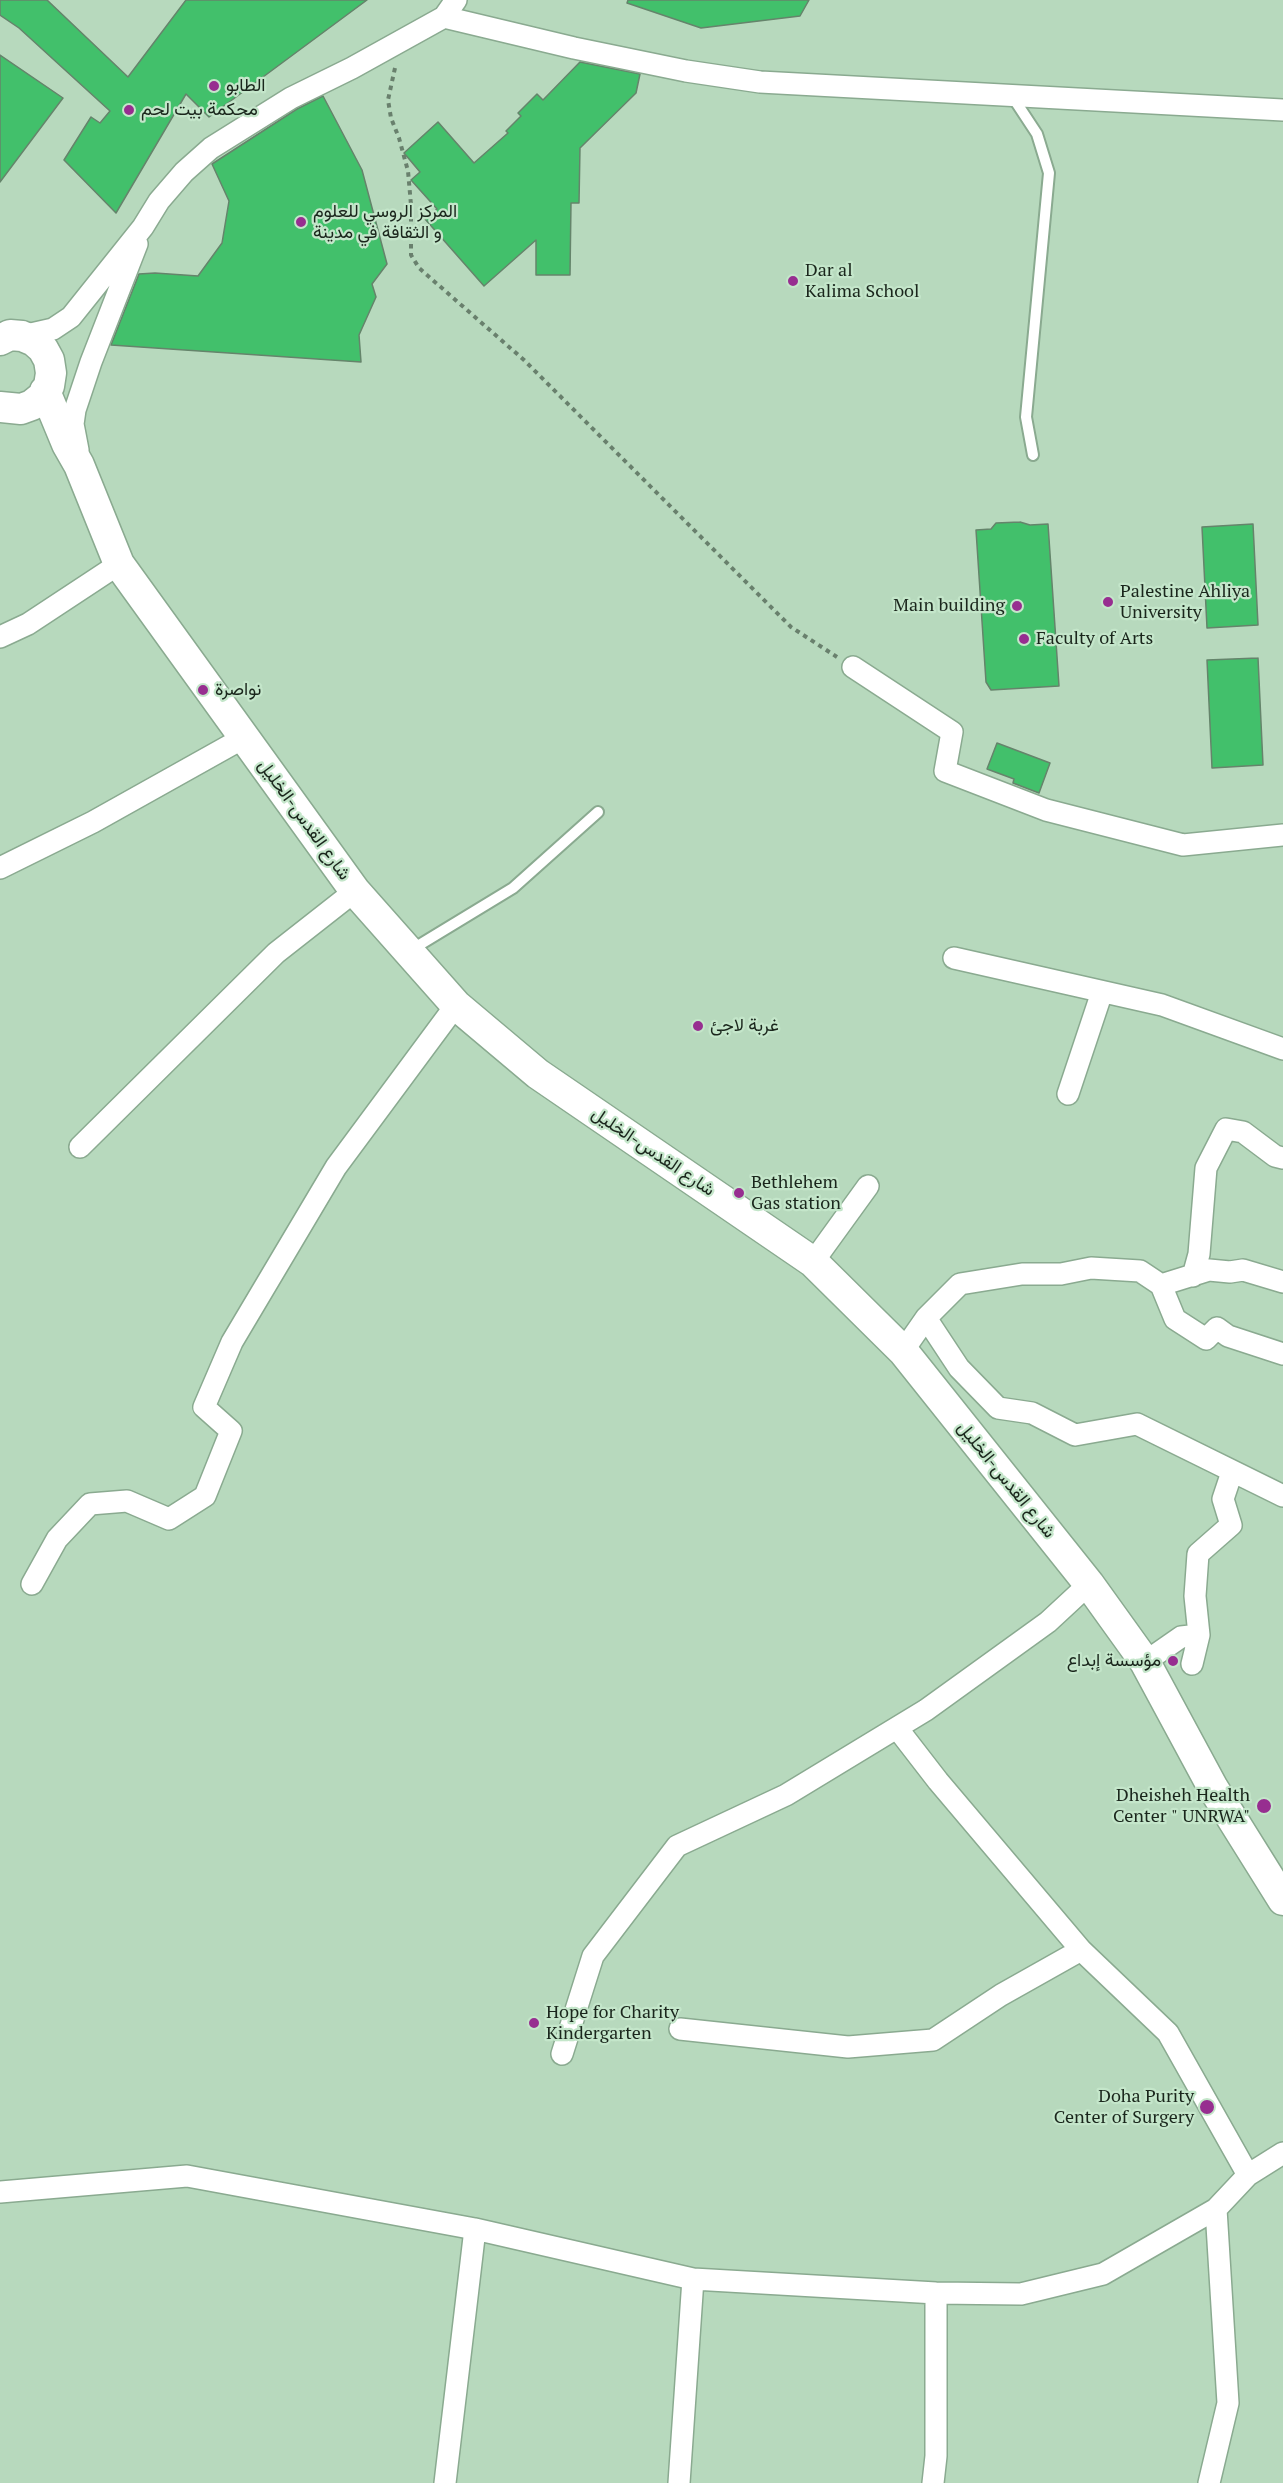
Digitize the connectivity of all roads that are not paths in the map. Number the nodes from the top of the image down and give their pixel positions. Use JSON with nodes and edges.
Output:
{"nodes":[{"id":1,"x":450,"y":8,"type":"edge"},
{"id":2,"x":1012,"y":96,"type":"junction"},
{"id":3,"x":1283,"y":110,"type":"edge"},
{"id":4,"x":143,"y":227,"type":"junction"},
{"id":5,"x":8,"y":332,"type":"edge"},
{"id":6,"x":45,"y":391,"type":"junction"},
{"id":7,"x":0,"y":406,"type":"edge"},
{"id":8,"x":1034,"y":455,"type":"dead end"},
{"id":9,"x":79,"y":465,"type":"junction"},
{"id":10,"x":119,"y":564,"type":"junction"},
{"id":11,"x":0,"y":637,"type":"edge"},
{"id":12,"x":853,"y":667,"type":"road end"},
{"id":13,"x":245,"y":736,"type":"junction"},
{"id":14,"x":598,"y":812,"type":"dead end"},
{"id":15,"x":1283,"y":836,"type":"edge"},
{"id":16,"x":0,"y":868,"type":"edge"},
{"id":17,"x":355,"y":891,"type":"junction"},
{"id":18,"x":409,"y":951,"type":"junction"},
{"id":19,"x":954,"y":958,"type":"dead end"},
{"id":20,"x":1102,"y":992,"type":"junction"},
{"id":21,"x":456,"y":1005,"type":"junction"},
{"id":22,"x":1283,"y":1049,"type":"edge"},
{"id":23,"x":1068,"y":1094,"type":"dead end"},
{"id":24,"x":80,"y":1147,"type":"dead end"},
{"id":25,"x":1283,"y":1158,"type":"edge"},
{"id":26,"x":868,"y":1186,"type":"dead end"},
{"id":27,"x":813,"y":1262,"type":"junction"},
{"id":28,"x":1193,"y":1276,"type":"junction"},
{"id":29,"x":1283,"y":1282,"type":"edge"},
{"id":30,"x":1161,"y":1285,"type":"junction"},
{"id":31,"x":926,"y":1318,"type":"junction"},
{"id":32,"x":903,"y":1351,"type":"junction"},
{"id":33,"x":1283,"y":1354,"type":"edge"},
{"id":34,"x":1232,"y":1472,"type":"junction"},
{"id":35,"x":1283,"y":1496,"type":"edge"},
{"id":36,"x":32,"y":1584,"type":"dead end"},
{"id":37,"x":1089,"y":1584,"type":"junction"},
{"id":38,"x":1199,"y":1635,"type":"junction"},
{"id":39,"x":1145,"y":1662,"type":"junction"},
{"id":40,"x":1192,"y":1664,"type":"dead end"},
{"id":41,"x":897,"y":1728,"type":"junction"},
{"id":42,"x":1283,"y":1900,"type":"edge"},
{"id":43,"x":1081,"y":1950,"type":"junction"},
{"id":44,"x":681,"y":2029,"type":"dead end"},
{"id":45,"x":562,"y":2054,"type":"dead end"},
{"id":46,"x":1283,"y":2153,"type":"edge"},
{"id":47,"x":1248,"y":2175,"type":"junction"},
{"id":48,"x":0,"y":2192,"type":"edge"},
{"id":49,"x":1216,"y":2209,"type":"junction"},
{"id":50,"x":475,"y":2229,"type":"junction"},
{"id":51,"x":693,"y":2279,"type":"junction"},
{"id":52,"x":936,"y":2293,"type":"junction"},
{"id":53,"x":445,"y":2483,"type":"edge"},
{"id":54,"x":679,"y":2483,"type":"edge"},
{"id":55,"x":933,"y":2483,"type":"edge"},
{"id":56,"x":1209,"y":2483,"type":"edge"}],
"edges":[{"from":1,"to":2,"type":"street"},
{"from":1,"to":4,"type":"street"},
{"from":2,"to":3,"type":"street"},
{"from":2,"to":8,"type":"lane"},
{"from":4,"to":5,"type":"street"},
{"from":4,"to":9,"type":"street"},
{"from":5,"to":6,"type":"main road"},
{"from":6,"to":7,"type":"main road"},
{"from":6,"to":9,"type":"main road","name":"شارع القدس-الخليل"},
{"from":9,"to":10,"type":"main road","name":"شارع القدس-الخليل"},
{"from":10,"to":11,"type":"street"},
{"from":10,"to":13,"type":"main road","name":"شارع القدس-الخليل"},
{"from":12,"to":15,"type":"street"},
{"from":13,"to":16,"type":"street"},
{"from":13,"to":17,"type":"main road","name":"شارع القدس-الخليل"},
{"from":14,"to":18,"type":"lane"},
{"from":17,"to":18,"type":"main road","name":"شارع القدس-الخليل"},
{"from":17,"to":24,"type":"street"},
{"from":18,"to":21,"type":"main road","name":"شارع القدس-الخليل"},
{"from":19,"to":20,"type":"street"},
{"from":20,"to":22,"type":"street"},
{"from":20,"to":23,"type":"street"},
{"from":21,"to":27,"type":"main road","name":"شارع القدس-الخليل"},
{"from":21,"to":36,"type":"street"},
{"from":25,"to":28,"type":"street"},
{"from":26,"to":27,"type":"street"},
{"from":27,"to":32,"type":"main road","name":"شارع القدس-الخليل"},
{"from":28,"to":29,"type":"street"},
{"from":28,"to":30,"type":"street"},
{"from":30,"to":31,"type":"street"},
{"from":30,"to":33,"type":"street"},
{"from":31,"to":32,"type":"street"},
{"from":31,"to":34,"type":"street"},
{"from":32,"to":37,"type":"main road","name":"شارع القدس-الخليل"},
{"from":34,"to":35,"type":"street"},
{"from":34,"to":38,"type":"street"},
{"from":37,"to":39,"type":"main road","name":"شارع القدس-الخليل"},
{"from":37,"to":41,"type":"street"},
{"from":38,"to":39,"type":"street"},
{"from":38,"to":40,"type":"street"},
{"from":39,"to":42,"type":"main road","name":"شارع القدس-الخليل"},
{"from":41,"to":43,"type":"street"},
{"from":41,"to":45,"type":"street"},
{"from":43,"to":44,"type":"street"},
{"from":43,"to":47,"type":"street"},
{"from":46,"to":47,"type":"street"},
{"from":47,"to":49,"type":"street"},
{"from":48,"to":50,"type":"street"},
{"from":49,"to":52,"type":"street"},
{"from":49,"to":56,"type":"street"},
{"from":50,"to":51,"type":"street"},
{"from":50,"to":53,"type":"street"},
{"from":51,"to":52,"type":"street"},
{"from":51,"to":54,"type":"street"},
{"from":52,"to":55,"type":"street"}]}
